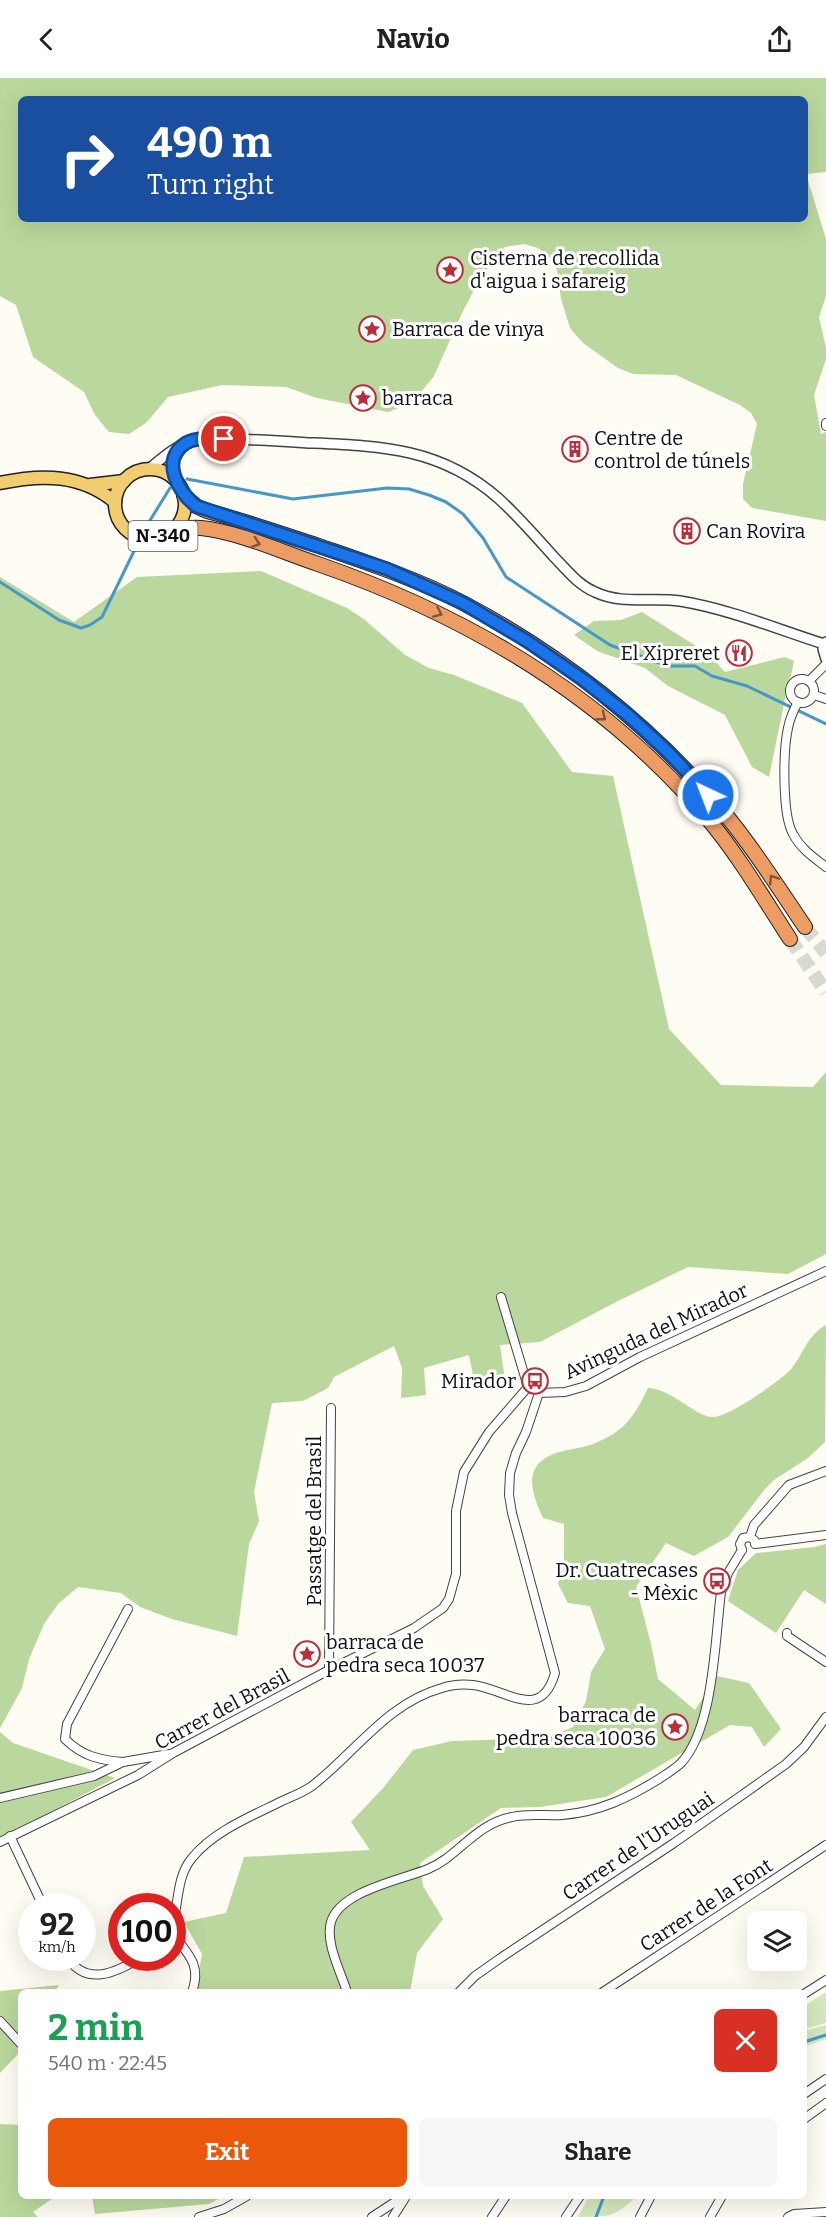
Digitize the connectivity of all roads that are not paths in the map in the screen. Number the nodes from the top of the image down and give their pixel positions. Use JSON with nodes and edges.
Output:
{"nodes":[{"id":1,"x":186,"y":443,"type":"junction"},
{"id":2,"x":148,"y":470,"type":"junction"},
{"id":3,"x":175,"y":479,"type":"junction"},
{"id":4,"x":124,"y":481,"type":"junction"},
{"id":5,"x":0,"y":483,"type":"edge"},
{"id":6,"x":90,"y":485,"type":"junction"},
{"id":7,"x":184,"y":496,"type":"junction"},
{"id":8,"x":115,"y":502,"type":"junction"},
{"id":9,"x":174,"y":530,"type":"junction"},
{"id":10,"x":825,"y":643,"type":"edge"},
{"id":11,"x":826,"y":659,"type":"edge"},
{"id":12,"x":826,"y":664,"type":"edge"},
{"id":13,"x":809,"y":681,"type":"junction"},
{"id":14,"x":814,"y":695,"type":"junction"},
{"id":15,"x":826,"y":699,"type":"edge"},
{"id":16,"x":798,"y":702,"type":"junction"},
{"id":17,"x":826,"y":867,"type":"edge"},
{"id":18,"x":805,"y":927,"type":"tunnel mouth"},
{"id":19,"x":790,"y":939,"type":"tunnel mouth"},
{"id":20,"x":826,"y":1271,"type":"edge"},
{"id":21,"x":501,"y":1297,"type":"dead end"},
{"id":22,"x":528,"y":1387,"type":"junction"},
{"id":23,"x":538,"y":1393,"type":"junction"},
{"id":24,"x":331,"y":1408,"type":"dead end"},
{"id":25,"x":826,"y":1471,"type":"edge"},
{"id":26,"x":826,"y":1535,"type":"edge"},
{"id":27,"x":752,"y":1540,"type":"junction"},
{"id":28,"x":742,"y":1550,"type":"junction"},
{"id":29,"x":128,"y":1609,"type":"dead end"},
{"id":30,"x":787,"y":1633,"type":"dead end"},
{"id":31,"x":826,"y":1662,"type":"edge"},
{"id":32,"x":329,"y":1670,"type":"junction"},
{"id":33,"x":826,"y":1717,"type":"edge"},
{"id":34,"x":174,"y":1753,"type":"junction"},
{"id":35,"x":123,"y":1762,"type":"junction"},
{"id":36,"x":0,"y":1798,"type":"edge"},
{"id":37,"x":10,"y":1836,"type":"junction"},
{"id":38,"x":0,"y":1842,"type":"edge"},
{"id":39,"x":826,"y":1845,"type":"edge"},
{"id":40,"x":37,"y":1893,"type":"edge"},
{"id":41,"x":178,"y":1893,"type":"edge"},
{"id":42,"x":186,"y":1952,"type":"edge"},
{"id":43,"x":82,"y":1971,"type":"edge"},
{"id":44,"x":117,"y":1971,"type":"edge"},
{"id":45,"x":824,"y":1982,"type":"edge"},
{"id":46,"x":193,"y":1989,"type":"edge"},
{"id":47,"x":346,"y":1989,"type":"edge"},
{"id":48,"x":462,"y":1989,"type":"edge"},
{"id":49,"x":608,"y":1989,"type":"edge"},
{"id":50,"x":807,"y":1992,"type":"edge"},
{"id":51,"x":0,"y":2021,"type":"edge"},
{"id":52,"x":18,"y":2041,"type":"edge"},
{"id":53,"x":826,"y":2079,"type":"edge"},
{"id":54,"x":807,"y":2092,"type":"edge"},
{"id":55,"x":826,"y":2103,"type":"edge"},
{"id":56,"x":807,"y":2117,"type":"edge"},
{"id":57,"x":242,"y":2199,"type":"edge"},
{"id":58,"x":400,"y":2199,"type":"edge"},
{"id":59,"x":403,"y":2199,"type":"edge"},
{"id":60,"x":504,"y":2199,"type":"edge"},
{"id":61,"x":578,"y":2199,"type":"edge"},
{"id":62,"x":649,"y":2199,"type":"edge"},
{"id":63,"x":720,"y":2199,"type":"edge"},
{"id":64,"x":826,"y":2212,"type":"edge"},
{"id":65,"x":794,"y":2216,"type":"edge"},
{"id":66,"x":199,"y":2217,"type":"edge"},
{"id":67,"x":372,"y":2217,"type":"edge"},
{"id":68,"x":393,"y":2217,"type":"edge"},
{"id":69,"x":492,"y":2217,"type":"edge"},
{"id":70,"x":566,"y":2217,"type":"edge"},
{"id":71,"x":640,"y":2217,"type":"edge"},
{"id":72,"x":710,"y":2217,"type":"edge"}],
"edges":[{"from":1,"to":2,"type":"street","number":"N-340"},
{"from":1,"to":3,"type":"street"},
{"from":1,"to":10,"type":"street","number":"N-340"},
{"from":2,"to":3,"type":"main road"},
{"from":2,"to":4,"type":"main road","number":"N-340"},
{"from":3,"to":7,"type":"main road","number":"N-340"},
{"from":4,"to":6,"type":"main road","number":"N-340"},
{"from":4,"to":8,"type":"main road","number":"N-340"},
{"from":5,"to":6,"type":"main road","number":"N-340"},
{"from":6,"to":8,"type":"main road","number":"N-340"},
{"from":7,"to":9,"type":"main road","number":"N-340"},
{"from":18,"to":7,"type":"highway","one_way":true},
{"from":8,"to":9,"type":"main road","number":"N-340"},
{"from":9,"to":19,"type":"highway","one_way":true},
{"from":10,"to":11,"type":"street","number":"N-340"},
{"from":12,"to":13,"type":"street"},
{"from":13,"to":14,"type":"street"},
{"from":13,"to":16,"type":"street"},
{"from":14,"to":15,"type":"street"},
{"from":14,"to":16,"type":"street"},
{"from":16,"to":17,"type":"street"},
{"from":20,"to":23,"type":"street","name":"Avinguda del Mirador"},
{"from":21,"to":22,"type":"street"},
{"from":22,"to":23,"type":"street"},
{"from":22,"to":32,"type":"street","name":"Carrer del Brasil"},
{"from":23,"to":41,"type":"street"},
{"from":24,"to":32,"type":"street","name":"Passatge del Brasil"},
{"from":25,"to":27,"type":"street"},
{"from":26,"to":27,"type":"street"},
{"from":27,"to":28,"type":"street"},
{"from":27,"to":28,"type":"street"},
{"from":28,"to":47,"type":"street"},
{"from":29,"to":35,"type":"street"},
{"from":30,"to":31,"type":"street"},
{"from":32,"to":34,"type":"street","name":"Carrer del Brasil"},
{"from":33,"to":48,"type":"street","name":"Carrer de l'Uruguai"},
{"from":34,"to":35,"type":"street"},
{"from":34,"to":37,"type":"street","name":"Carrer del Brasil"},
{"from":35,"to":36,"type":"street"},
{"from":37,"to":38,"type":"street","name":"Carrer del Brasil"},
{"from":37,"to":40,"type":"street"},
{"from":39,"to":49,"type":"street","name":"Carrer de la Font"},
{"from":42,"to":46,"type":"street"},
{"from":43,"to":44,"type":"street"},
{"from":45,"to":50,"type":"street"},
{"from":51,"to":52,"type":"street"},
{"from":53,"to":54,"type":"street"},
{"from":55,"to":56,"type":"street"},
{"from":57,"to":66,"type":"street"},
{"from":58,"to":67,"type":"street"},
{"from":59,"to":68,"type":"street"},
{"from":60,"to":69,"type":"street"},
{"from":61,"to":70,"type":"street"},
{"from":62,"to":71,"type":"street"},
{"from":63,"to":72,"type":"street"},
{"from":64,"to":65,"type":"street"}]}
